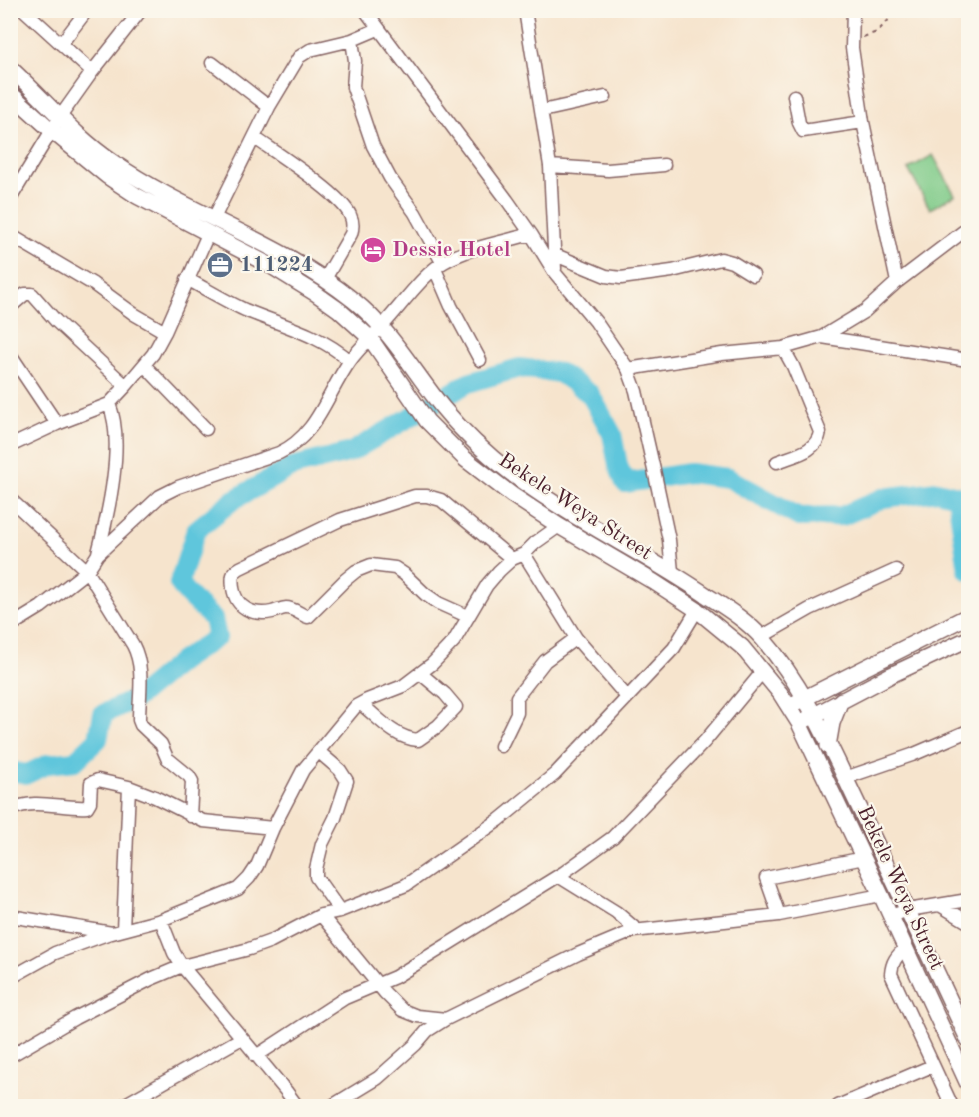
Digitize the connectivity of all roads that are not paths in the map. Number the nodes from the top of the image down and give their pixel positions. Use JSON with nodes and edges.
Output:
{"nodes":[{"id":1,"x":24,"y":10,"type":"edge"},
{"id":2,"x":87,"y":10,"type":"edge"},
{"id":3,"x":141,"y":10,"type":"edge"},
{"id":4,"x":365,"y":10,"type":"edge"},
{"id":5,"x":853,"y":10,"type":"edge"},
{"id":6,"x":522,"y":12,"type":"edge"},
{"id":7,"x":378,"y":29,"type":"junction"},
{"id":8,"x":352,"y":40,"type":"junction"},
{"id":9,"x":61,"y":44,"type":"junction"},
{"id":10,"x":212,"y":63,"type":"dead end"},
{"id":11,"x":11,"y":66,"type":"edge"},
{"id":12,"x":92,"y":72,"type":"junction"},
{"id":13,"x":10,"y":93,"type":"edge"},
{"id":14,"x":794,"y":96,"type":"dead end"},
{"id":15,"x":605,"y":97,"type":"dead end"},
{"id":16,"x":269,"y":107,"type":"junction"},
{"id":17,"x":543,"y":111,"type":"junction"},
{"id":18,"x":60,"y":117,"type":"junction"},
{"id":19,"x":863,"y":122,"type":"junction"},
{"id":20,"x":51,"y":130,"type":"junction"},
{"id":21,"x":255,"y":138,"type":"junction"},
{"id":22,"x":664,"y":165,"type":"dead end"},
{"id":23,"x":550,"y":166,"type":"junction"},
{"id":24,"x":10,"y":199,"type":"edge"},
{"id":25,"x":214,"y":218,"type":"junction"},
{"id":26,"x":969,"y":228,"type":"edge"},
{"id":27,"x":208,"y":234,"type":"junction"},
{"id":28,"x":531,"y":234,"type":"junction"},
{"id":29,"x":10,"y":235,"type":"edge"},
{"id":30,"x":553,"y":254,"type":"junction"},
{"id":31,"x":439,"y":266,"type":"junction"},
{"id":32,"x":555,"y":273,"type":"junction"},
{"id":33,"x":753,"y":275,"type":"dead end"},
{"id":34,"x":187,"y":279,"type":"junction"},
{"id":35,"x":326,"y":279,"type":"junction"},
{"id":36,"x":897,"y":282,"type":"junction"},
{"id":37,"x":10,"y":307,"type":"edge"},
{"id":38,"x":382,"y":326,"type":"junction"},
{"id":39,"x":165,"y":332,"type":"junction"},
{"id":40,"x":822,"y":337,"type":"junction"},
{"id":41,"x":370,"y":338,"type":"junction"},
{"id":42,"x":783,"y":348,"type":"junction"},
{"id":43,"x":10,"y":354,"type":"edge"},
{"id":44,"x":480,"y":360,"type":"dead end"},
{"id":45,"x":969,"y":360,"type":"edge"},
{"id":46,"x":350,"y":361,"type":"junction"},
{"id":47,"x":144,"y":365,"type":"junction"},
{"id":48,"x":628,"y":369,"type":"junction"},
{"id":49,"x":126,"y":386,"type":"junction"},
{"id":50,"x":109,"y":404,"type":"junction"},
{"id":51,"x":57,"y":424,"type":"junction"},
{"id":52,"x":206,"y":429,"type":"dead end"},
{"id":53,"x":10,"y":446,"type":"edge"},
{"id":54,"x":777,"y":462,"type":"dead end"},
{"id":55,"x":10,"y":500,"type":"edge"},
{"id":56,"x":559,"y":526,"type":"junction"},
{"id":57,"x":98,"y":554,"type":"junction"},
{"id":58,"x":518,"y":557,"type":"junction"},
{"id":59,"x":87,"y":570,"type":"junction"},
{"id":60,"x":896,"y":570,"type":"dead end"},
{"id":61,"x":672,"y":572,"type":"junction"},
{"id":62,"x":697,"y":610,"type":"junction"},
{"id":63,"x":467,"y":616,"type":"junction"},
{"id":64,"x":969,"y":616,"type":"edge"},
{"id":65,"x":10,"y":626,"type":"edge"},
{"id":66,"x":761,"y":636,"type":"junction"},
{"id":67,"x":576,"y":638,"type":"junction"},
{"id":68,"x":969,"y":639,"type":"edge"},
{"id":69,"x":763,"y":671,"type":"junction"},
{"id":70,"x":420,"y":673,"type":"junction"},
{"id":71,"x":792,"y":678,"type":"junction"},
{"id":72,"x":836,"y":682,"type":"junction"},
{"id":73,"x":627,"y":697,"type":"junction"},
{"id":74,"x":805,"y":697,"type":"junction"},
{"id":75,"x":841,"y":700,"type":"junction"},
{"id":76,"x":361,"y":704,"type":"junction"},
{"id":77,"x":789,"y":706,"type":"junction"},
{"id":78,"x":814,"y":714,"type":"junction"},
{"id":79,"x":799,"y":723,"type":"junction"},
{"id":80,"x":969,"y":731,"type":"edge"},
{"id":81,"x":501,"y":746,"type":"dead end"},
{"id":82,"x":828,"y":746,"type":"junction"},
{"id":83,"x":319,"y":752,"type":"junction"},
{"id":84,"x":845,"y":778,"type":"junction"},
{"id":85,"x":129,"y":787,"type":"junction"},
{"id":86,"x":10,"y":810,"type":"edge"},
{"id":87,"x":190,"y":816,"type":"junction"},
{"id":88,"x":273,"y":828,"type":"junction"},
{"id":89,"x":864,"y":858,"type":"junction"},
{"id":90,"x":558,"y":876,"type":"junction"},
{"id":91,"x":881,"y":895,"type":"junction"},
{"id":92,"x":969,"y":900,"type":"edge"},
{"id":93,"x":940,"y":905,"type":"junction"},
{"id":94,"x":908,"y":910,"type":"junction"},
{"id":95,"x":340,"y":911,"type":"junction"},
{"id":96,"x":321,"y":915,"type":"junction"},
{"id":97,"x":779,"y":915,"type":"junction"},
{"id":98,"x":10,"y":916,"type":"edge"},
{"id":99,"x":891,"y":916,"type":"junction"},
{"id":100,"x":161,"y":920,"type":"junction"},
{"id":101,"x":969,"y":922,"type":"edge"},
{"id":102,"x":637,"y":930,"type":"junction"},
{"id":103,"x":117,"y":932,"type":"junction"},
{"id":104,"x":906,"y":948,"type":"junction"},
{"id":105,"x":182,"y":966,"type":"junction"},
{"id":106,"x":10,"y":978,"type":"edge"},
{"id":107,"x":378,"y":984,"type":"junction"},
{"id":108,"x":446,"y":1019,"type":"junction"},
{"id":109,"x":242,"y":1038,"type":"junction"},
{"id":110,"x":969,"y":1038,"type":"edge"},
{"id":111,"x":10,"y":1056,"type":"edge"},
{"id":112,"x":256,"y":1056,"type":"junction"},
{"id":113,"x":932,"y":1066,"type":"junction"},
{"id":114,"x":968,"y":1083,"type":"edge"},
{"id":115,"x":122,"y":1107,"type":"edge"},
{"id":116,"x":297,"y":1107,"type":"edge"},
{"id":117,"x":332,"y":1107,"type":"edge"},
{"id":118,"x":838,"y":1107,"type":"edge"},
{"id":119,"x":952,"y":1107,"type":"edge"}],
"edges":[{"from":1,"to":9,"type":"street"},
{"from":2,"to":9,"type":"street"},
{"from":3,"to":12,"type":"street"},
{"from":4,"to":7,"type":"street"},
{"from":5,"to":19,"type":"street"},
{"from":6,"to":17,"type":"street"},
{"from":7,"to":8,"type":"street"},
{"from":7,"to":28,"type":"street"},
{"from":8,"to":16,"type":"street"},
{"from":8,"to":31,"type":"street"},
{"from":9,"to":12,"type":"street"},
{"from":10,"to":16,"type":"street"},
{"from":11,"to":18,"type":"main road"},
{"from":12,"to":18,"type":"street"},
{"from":13,"to":20,"type":"main road","name":"Bekele Weya Street"},
{"from":14,"to":19,"type":"street"},
{"from":15,"to":17,"type":"street"},
{"from":16,"to":21,"type":"street"},
{"from":17,"to":23,"type":"street"},
{"from":18,"to":20,"type":"street"},
{"from":18,"to":25,"type":"main road"},
{"from":19,"to":36,"type":"street"},
{"from":20,"to":24,"type":"street"},
{"from":20,"to":27,"type":"main road","name":"Bekele Weya Street"},
{"from":21,"to":25,"type":"street"},
{"from":21,"to":35,"type":"street"},
{"from":22,"to":23,"type":"street"},
{"from":23,"to":30,"type":"street"},
{"from":25,"to":35,"type":"main road"},
{"from":26,"to":36,"type":"street"},
{"from":27,"to":34,"type":"street"},
{"from":27,"to":41,"type":"main road","name":"Bekele Weya Street"},
{"from":28,"to":31,"type":"street"},
{"from":28,"to":32,"type":"street"},
{"from":29,"to":39,"type":"street"},
{"from":30,"to":32,"type":"street"},
{"from":30,"to":33,"type":"street"},
{"from":31,"to":38,"type":"street"},
{"from":31,"to":44,"type":"street"},
{"from":32,"to":48,"type":"street"},
{"from":34,"to":39,"type":"street"},
{"from":34,"to":46,"type":"street"},
{"from":35,"to":38,"type":"main road"},
{"from":36,"to":40,"type":"street"},
{"from":37,"to":49,"type":"street"},
{"from":38,"to":41,"type":"street"},
{"from":38,"to":61,"type":"main road"},
{"from":39,"to":47,"type":"street"},
{"from":40,"to":42,"type":"street"},
{"from":40,"to":45,"type":"street"},
{"from":41,"to":46,"type":"street"},
{"from":41,"to":56,"type":"main road","name":"Bekele Weya Street"},
{"from":42,"to":48,"type":"street"},
{"from":42,"to":54,"type":"street"},
{"from":43,"to":51,"type":"street"},
{"from":46,"to":57,"type":"street"},
{"from":47,"to":49,"type":"street"},
{"from":47,"to":52,"type":"street"},
{"from":48,"to":61,"type":"street"},
{"from":49,"to":50,"type":"street"},
{"from":50,"to":51,"type":"street"},
{"from":50,"to":57,"type":"street"},
{"from":51,"to":53,"type":"street"},
{"from":55,"to":59,"type":"street"},
{"from":56,"to":58,"type":"street"},
{"from":56,"to":62,"type":"main road","name":"Bekele Weya Street"},
{"from":57,"to":59,"type":"street"},
{"from":58,"to":63,"type":"street"},
{"from":58,"to":63,"type":"street"},
{"from":58,"to":67,"type":"street"},
{"from":59,"to":65,"type":"street"},
{"from":59,"to":87,"type":"street"},
{"from":60,"to":66,"type":"street"},
{"from":61,"to":66,"type":"main road"},
{"from":62,"to":69,"type":"main road","name":"Bekele Weya Street"},
{"from":62,"to":73,"type":"street"},
{"from":63,"to":70,"type":"street"},
{"from":64,"to":72,"type":"main road"},
{"from":66,"to":71,"type":"main road"},
{"from":67,"to":73,"type":"street"},
{"from":67,"to":81,"type":"street"},
{"from":68,"to":75,"type":"main road"},
{"from":69,"to":77,"type":"main road","name":"Bekele Weya Street"},
{"from":69,"to":90,"type":"street"},
{"from":70,"to":76,"type":"street"},
{"from":70,"to":76,"type":"street"},
{"from":71,"to":72,"type":"main road"},
{"from":71,"to":74,"type":"main road"},
{"from":72,"to":74,"type":"main road"},
{"from":73,"to":95,"type":"street"},
{"from":74,"to":77,"type":"main road"},
{"from":74,"to":78,"type":"main road"},
{"from":75,"to":78,"type":"main road"},
{"from":75,"to":82,"type":"main road"},
{"from":76,"to":83,"type":"street"},
{"from":77,"to":79,"type":"main road","name":"Bekele Weya Street"},
{"from":78,"to":79,"type":"main road"},
{"from":78,"to":82,"type":"main road"},
{"from":79,"to":89,"type":"main road","name":"Bekele Weya Street"},
{"from":80,"to":84,"type":"street"},
{"from":82,"to":84,"type":"main road"},
{"from":83,"to":88,"type":"street"},
{"from":83,"to":95,"type":"street"},
{"from":84,"to":94,"type":"main road"},
{"from":85,"to":86,"type":"street"},
{"from":85,"to":87,"type":"street"},
{"from":85,"to":103,"type":"street"},
{"from":87,"to":88,"type":"street"},
{"from":88,"to":100,"type":"street"},
{"from":89,"to":91,"type":"main road","name":"Bekele Weya Street"},
{"from":89,"to":97,"type":"street"},
{"from":90,"to":102,"type":"street"},
{"from":90,"to":107,"type":"street"},
{"from":91,"to":97,"type":"street"},
{"from":91,"to":99,"type":"main road","name":"Bekele Weya Street"},
{"from":92,"to":93,"type":"street"},
{"from":93,"to":94,"type":"street"},
{"from":93,"to":101,"type":"street"},
{"from":94,"to":99,"type":"street"},
{"from":94,"to":110,"type":"main road"},
{"from":95,"to":96,"type":"street"},
{"from":96,"to":105,"type":"street"},
{"from":96,"to":107,"type":"street"},
{"from":97,"to":102,"type":"street"},
{"from":98,"to":103,"type":"street"},
{"from":99,"to":104,"type":"main road","name":"Bekele Weya Street"},
{"from":100,"to":103,"type":"street"},
{"from":100,"to":105,"type":"street"},
{"from":102,"to":108,"type":"street"},
{"from":103,"to":106,"type":"street"},
{"from":104,"to":113,"type":"street"},
{"from":104,"to":114,"type":"main road","name":"Bekele Weya Street"},
{"from":105,"to":109,"type":"street"},
{"from":105,"to":111,"type":"street"},
{"from":107,"to":108,"type":"street"},
{"from":107,"to":112,"type":"street"},
{"from":108,"to":117,"type":"street"},
{"from":109,"to":112,"type":"street"},
{"from":109,"to":115,"type":"street"},
{"from":112,"to":116,"type":"street"},
{"from":113,"to":118,"type":"street"},
{"from":113,"to":119,"type":"street"}]}
